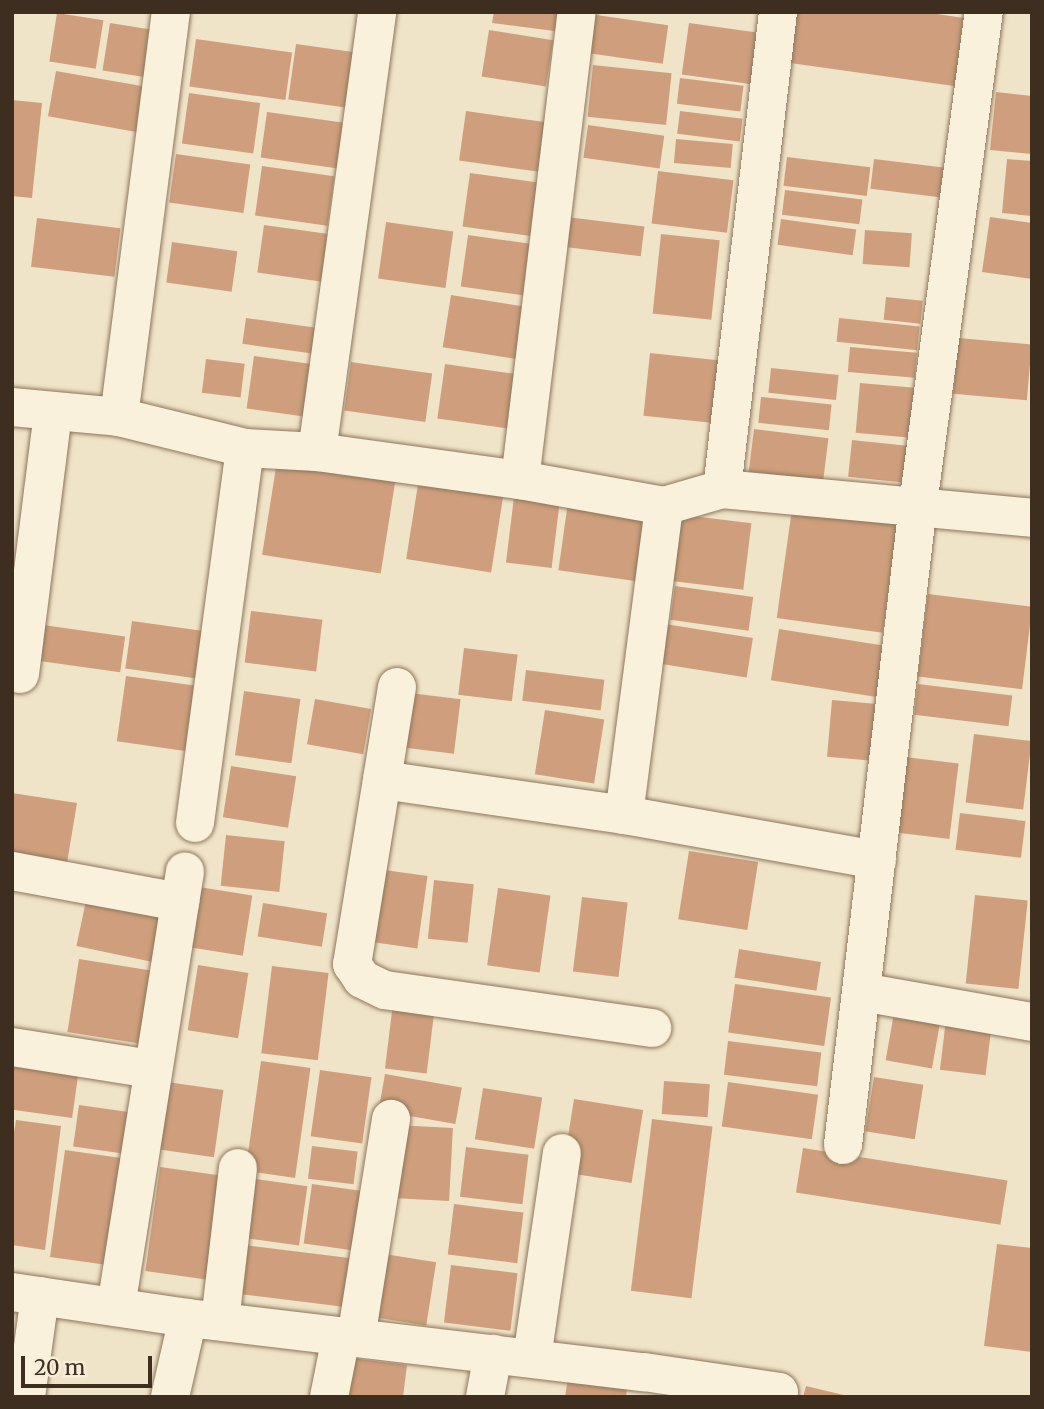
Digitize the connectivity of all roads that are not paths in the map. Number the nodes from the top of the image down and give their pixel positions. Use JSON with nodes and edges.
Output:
{"nodes":[{"id":1,"x":171,"y":12,"type":"edge"},
{"id":2,"x":377,"y":12,"type":"edge"},
{"id":3,"x":577,"y":12,"type":"edge"},
{"id":4,"x":778,"y":12,"type":"edge"},
{"id":5,"x":984,"y":12,"type":"edge"},
{"id":6,"x":12,"y":407,"type":"edge"},
{"id":7,"x":53,"y":413,"type":"junction"},
{"id":8,"x":119,"y":417,"type":"junction"},
{"id":9,"x":245,"y":448,"type":"junction"},
{"id":10,"x":317,"y":452,"type":"junction"},
{"id":11,"x":520,"y":480,"type":"junction"},
{"id":12,"x":722,"y":489,"type":"junction"},
{"id":13,"x":918,"y":505,"type":"junction"},
{"id":14,"x":664,"y":506,"type":"junction"},
{"id":15,"x":1032,"y":518,"type":"edge"},
{"id":16,"x":20,"y":674,"type":"dead end"},
{"id":17,"x":397,"y":687,"type":"dead end"},
{"id":18,"x":382,"y":780,"type":"junction"},
{"id":19,"x":624,"y":815,"type":"junction"},
{"id":20,"x":195,"y":823,"type":"dead end"},
{"id":21,"x":877,"y":860,"type":"junction"},
{"id":22,"x":12,"y":871,"type":"edge"},
{"id":23,"x":862,"y":992,"type":"junction"},
{"id":24,"x":1032,"y":1022,"type":"edge"},
{"id":25,"x":652,"y":1028,"type":"dead end"},
{"id":26,"x":12,"y":1047,"type":"edge"},
{"id":27,"x":151,"y":1069,"type":"junction"},
{"id":28,"x":391,"y":1119,"type":"dead end"},
{"id":29,"x":843,"y":1144,"type":"dead end"},
{"id":30,"x":562,"y":1153,"type":"dead end"},
{"id":31,"x":238,"y":1168,"type":"dead end"},
{"id":32,"x":26,"y":1294,"type":"edge"},
{"id":33,"x":116,"y":1307,"type":"junction"},
{"id":34,"x":204,"y":1320,"type":"junction"},
{"id":35,"x":349,"y":1338,"type":"junction"},
{"id":36,"x":492,"y":1354,"type":"junction"},
{"id":37,"x":532,"y":1358,"type":"junction"},
{"id":38,"x":642,"y":1384,"type":"edge"},
{"id":39,"x":26,"y":1397,"type":"edge"},
{"id":40,"x":170,"y":1397,"type":"edge"},
{"id":41,"x":330,"y":1397,"type":"edge"},
{"id":42,"x":485,"y":1397,"type":"edge"},
{"id":43,"x":778,"y":1397,"type":"edge"}],
"edges":[{"from":1,"to":8,"type":"street"},
{"from":2,"to":10,"type":"street"},
{"from":3,"to":11,"type":"street"},
{"from":4,"to":12,"type":"street"},
{"from":5,"to":13,"type":"street"},
{"from":6,"to":7,"type":"street"},
{"from":7,"to":8,"type":"street"},
{"from":7,"to":16,"type":"street"},
{"from":8,"to":9,"type":"street"},
{"from":9,"to":10,"type":"street"},
{"from":9,"to":20,"type":"street"},
{"from":10,"to":11,"type":"street"},
{"from":11,"to":14,"type":"street"},
{"from":12,"to":13,"type":"street"},
{"from":12,"to":14,"type":"street"},
{"from":13,"to":15,"type":"street"},
{"from":13,"to":21,"type":"street"},
{"from":14,"to":19,"type":"street"},
{"from":17,"to":18,"type":"street"},
{"from":18,"to":19,"type":"street"},
{"from":18,"to":25,"type":"street"},
{"from":19,"to":21,"type":"street"},
{"from":21,"to":23,"type":"street"},
{"from":22,"to":27,"type":"street"},
{"from":23,"to":24,"type":"street"},
{"from":23,"to":29,"type":"street"},
{"from":26,"to":27,"type":"street"},
{"from":27,"to":33,"type":"street"},
{"from":28,"to":35,"type":"street"},
{"from":30,"to":37,"type":"street"},
{"from":31,"to":34,"type":"street"},
{"from":32,"to":33,"type":"street"},
{"from":32,"to":39,"type":"street"},
{"from":33,"to":34,"type":"street"},
{"from":34,"to":35,"type":"street"},
{"from":34,"to":40,"type":"street"},
{"from":35,"to":36,"type":"street"},
{"from":35,"to":41,"type":"street"},
{"from":36,"to":37,"type":"street"},
{"from":36,"to":42,"type":"street"},
{"from":37,"to":38,"type":"street"},
{"from":38,"to":43,"type":"street"}]}
